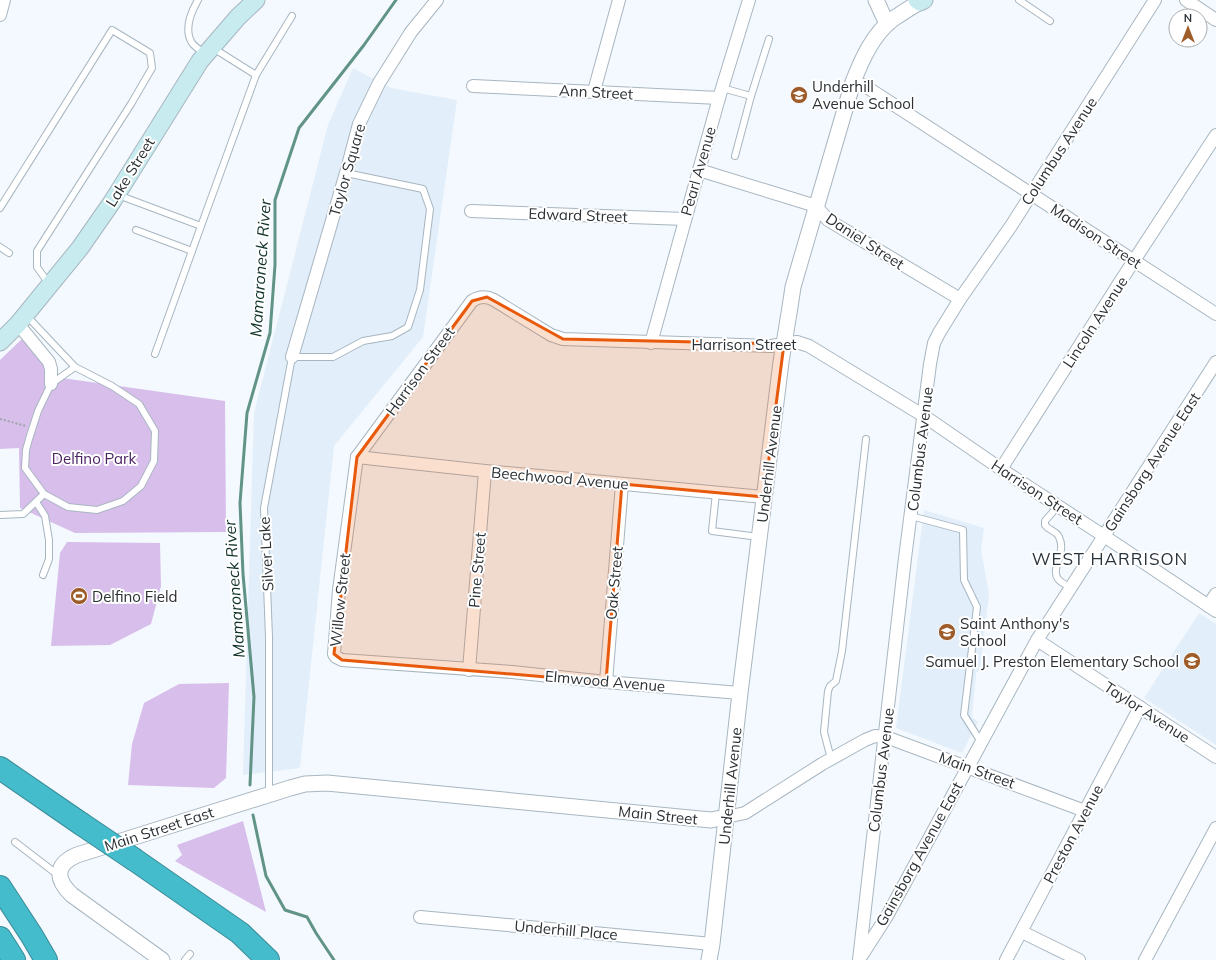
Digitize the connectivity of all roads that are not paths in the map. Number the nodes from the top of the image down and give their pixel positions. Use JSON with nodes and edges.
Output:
{"nodes":[{"id":1,"x":4,"y":0,"type":"edge"},
{"id":2,"x":198,"y":0,"type":"edge"},
{"id":3,"x":256,"y":0,"type":"edge"},
{"id":4,"x":437,"y":0,"type":"edge"},
{"id":5,"x":619,"y":0,"type":"edge"},
{"id":6,"x":748,"y":0,"type":"edge"},
{"id":7,"x":876,"y":0,"type":"edge"},
{"id":8,"x":1019,"y":0,"type":"edge"},
{"id":9,"x":1155,"y":0,"type":"edge"},
{"id":10,"x":1186,"y":0,"type":"edge"},
{"id":11,"x":920,"y":1,"type":"edge"},
{"id":12,"x":0,"y":16,"type":"edge"},
{"id":13,"x":292,"y":16,"type":"dead end"},
{"id":14,"x":1216,"y":20,"type":"edge"},
{"id":15,"x":1050,"y":21,"type":"dead end"},
{"id":16,"x":887,"y":24,"type":"junction"},
{"id":17,"x":769,"y":38,"type":"dead end"},
{"id":18,"x":209,"y":51,"type":"junction"},
{"id":19,"x":256,"y":76,"type":"junction"},
{"id":20,"x":853,"y":82,"type":"junction"},
{"id":21,"x":473,"y":86,"type":"dead end"},
{"id":22,"x":594,"y":91,"type":"junction"},
{"id":23,"x":721,"y":93,"type":"junction"},
{"id":24,"x":751,"y":96,"type":"junction"},
{"id":25,"x":1216,"y":136,"type":"edge"},
{"id":26,"x":735,"y":156,"type":"dead end"},
{"id":27,"x":699,"y":170,"type":"junction"},
{"id":28,"x":346,"y":174,"type":"junction"},
{"id":29,"x":116,"y":195,"type":"junction"},
{"id":30,"x":1031,"y":195,"type":"junction"},
{"id":31,"x":816,"y":206,"type":"junction"},
{"id":32,"x":0,"y":208,"type":"edge"},
{"id":33,"x":472,"y":211,"type":"dead end"},
{"id":34,"x":685,"y":219,"type":"junction"},
{"id":35,"x":201,"y":226,"type":"junction"},
{"id":36,"x":136,"y":230,"type":"dead end"},
{"id":37,"x":0,"y":247,"type":"edge"},
{"id":38,"x":192,"y":251,"type":"junction"},
{"id":39,"x":9,"y":253,"type":"dead end"},
{"id":40,"x":1135,"y":261,"type":"junction"},
{"id":41,"x":50,"y":285,"type":"junction"},
{"id":42,"x":960,"y":299,"type":"junction"},
{"id":43,"x":1216,"y":314,"type":"edge"},
{"id":44,"x":22,"y":320,"type":"junction"},
{"id":45,"x":0,"y":342,"type":"edge"},
{"id":46,"x":651,"y":343,"type":"junction"},
{"id":47,"x":784,"y":344,"type":"junction"},
{"id":48,"x":155,"y":354,"type":"dead end"},
{"id":49,"x":292,"y":357,"type":"junction"},
{"id":50,"x":1216,"y":362,"type":"edge"},
{"id":51,"x":75,"y":367,"type":"junction"},
{"id":52,"x":51,"y":384,"type":"junction"},
{"id":53,"x":924,"y":416,"type":"junction"},
{"id":54,"x":866,"y":439,"type":"dead end"},
{"id":55,"x":357,"y":457,"type":"junction"},
{"id":56,"x":1001,"y":469,"type":"junction"},
{"id":57,"x":485,"y":471,"type":"junction"},
{"id":58,"x":622,"y":484,"type":"junction"},
{"id":59,"x":716,"y":493,"type":"junction"},
{"id":60,"x":44,"y":494,"type":"junction"},
{"id":61,"x":764,"y":497,"type":"junction"},
{"id":62,"x":36,"y":502,"type":"junction"},
{"id":63,"x":1058,"y":506,"type":"junction"},
{"id":64,"x":0,"y":515,"type":"edge"},
{"id":65,"x":911,"y":516,"type":"junction"},
{"id":66,"x":760,"y":536,"type":"junction"},
{"id":67,"x":1104,"y":536,"type":"junction"},
{"id":68,"x":43,"y":575,"type":"dead end"},
{"id":69,"x":1071,"y":588,"type":"junction"},
{"id":70,"x":1216,"y":594,"type":"edge"},
{"id":71,"x":1212,"y":608,"type":"edge"},
{"id":72,"x":1037,"y":640,"type":"junction"},
{"id":73,"x":469,"y":670,"type":"junction"},
{"id":74,"x":606,"y":682,"type":"junction"},
{"id":75,"x":740,"y":694,"type":"junction"},
{"id":76,"x":1140,"y":707,"type":"junction"},
{"id":77,"x":886,"y":737,"type":"junction"},
{"id":78,"x":981,"y":742,"type":"junction"},
{"id":79,"x":1216,"y":757,"type":"edge"},
{"id":80,"x":831,"y":759,"type":"junction"},
{"id":81,"x":968,"y":766,"type":"junction"},
{"id":82,"x":0,"y":768,"type":"edge"},
{"id":83,"x":269,"y":794,"type":"junction"},
{"id":84,"x":1085,"y":811,"type":"junction"},
{"id":85,"x":726,"y":817,"type":"junction"},
{"id":86,"x":1216,"y":828,"type":"edge"},
{"id":87,"x":15,"y":842,"type":"dead end"},
{"id":88,"x":60,"y":876,"type":"junction"},
{"id":89,"x":0,"y":888,"type":"edge"},
{"id":90,"x":420,"y":916,"type":"dead end"},
{"id":91,"x":1022,"y":932,"type":"junction"},
{"id":92,"x":0,"y":938,"type":"edge"},
{"id":93,"x":712,"y":944,"type":"junction"},
{"id":94,"x":190,"y":954,"type":"dead end"},
{"id":95,"x":860,"y":959,"type":"edge"},
{"id":96,"x":14,"y":960,"type":"edge"},
{"id":97,"x":46,"y":960,"type":"edge"},
{"id":98,"x":162,"y":960,"type":"edge"},
{"id":99,"x":185,"y":960,"type":"edge"},
{"id":100,"x":268,"y":960,"type":"edge"},
{"id":101,"x":709,"y":960,"type":"edge"},
{"id":102,"x":1006,"y":960,"type":"edge"},
{"id":103,"x":1079,"y":960,"type":"edge"},
{"id":104,"x":1145,"y":960,"type":"edge"}],
"edges":[{"from":1,"to":12,"type":"street"},
{"from":2,"to":18,"type":"lane"},
{"from":3,"to":18,"type":"main road","name":"Lake Street"},
{"from":4,"to":28,"type":"street","name":"Taylor Square"},
{"from":5,"to":22,"type":"street"},
{"from":6,"to":23,"type":"street","name":"Pearl Avenue"},
{"from":7,"to":16,"type":"street"},
{"from":8,"to":15,"type":"lane"},
{"from":9,"to":30,"type":"street","name":"Columbus Avenue"},
{"from":10,"to":14,"type":"street"},
{"from":11,"to":16,"type":"street","name":"Underhill Avenue"},
{"from":13,"to":19,"type":"lane"},
{"from":16,"to":20,"type":"street","name":"Underhill Avenue"},
{"from":17,"to":24,"type":"lane"},
{"from":18,"to":19,"type":"lane"},
{"from":18,"to":29,"type":"main road","name":"Lake Street"},
{"from":19,"to":35,"type":"lane"},
{"from":20,"to":30,"type":"street","name":"Madison Street"},
{"from":20,"to":31,"type":"street","name":"Underhill Avenue"},
{"from":21,"to":22,"type":"street","name":"Ann Street"},
{"from":22,"to":23,"type":"street","name":"Ann Street"},
{"from":23,"to":24,"type":"lane"},
{"from":23,"to":27,"type":"street","name":"Pearl Avenue"},
{"from":24,"to":26,"type":"lane"},
{"from":25,"to":40,"type":"street","name":"Lincoln Avenue"},
{"from":27,"to":31,"type":"street","name":"Daniel Street"},
{"from":27,"to":34,"type":"street","name":"Pearl Avenue"},
{"from":28,"to":49,"type":"street","name":"Taylor Square"},
{"from":28,"to":49,"type":"lane"},
{"from":29,"to":35,"type":"lane"},
{"from":29,"to":41,"type":"main road","name":"Lake Street"},
{"from":30,"to":40,"type":"street","name":"Madison Street"},
{"from":30,"to":42,"type":"street","name":"Columbus Avenue"},
{"from":31,"to":42,"type":"street","name":"Daniel Street"},
{"from":31,"to":47,"type":"street","name":"Underhill Avenue"},
{"from":32,"to":41,"type":"lane"},
{"from":33,"to":34,"type":"street","name":"Edward Street"},
{"from":34,"to":46,"type":"street","name":"Pearl Avenue"},
{"from":35,"to":38,"type":"lane"},
{"from":36,"to":38,"type":"lane"},
{"from":37,"to":39,"type":"lane"},
{"from":38,"to":48,"type":"lane"},
{"from":40,"to":43,"type":"street","name":"Madison Street"},
{"from":40,"to":56,"type":"street","name":"Lincoln Avenue"},
{"from":41,"to":44,"type":"main road","name":"Lake Street"},
{"from":42,"to":53,"type":"street","name":"Columbus Avenue"},
{"from":44,"to":45,"type":"main road","name":"Lake Street"},
{"from":44,"to":51,"type":"lane"},
{"from":44,"to":52,"type":"street"},
{"from":46,"to":47,"type":"street","name":"Harrison Street"},
{"from":46,"to":55,"type":"street","name":"Harrison Street"},
{"from":47,"to":53,"type":"street","name":"Harrison Street"},
{"from":47,"to":61,"type":"street","name":"Underhill Avenue"},
{"from":49,"to":83,"type":"lane","name":"Silver Lake"},
{"from":50,"to":67,"type":"street","name":"Gainsborg Avenue East"},
{"from":51,"to":52,"type":"lane"},
{"from":51,"to":60,"type":"lane"},
{"from":52,"to":60,"type":"lane"},
{"from":53,"to":56,"type":"street","name":"Harrison Street"},
{"from":53,"to":65,"type":"street","name":"Columbus Avenue"},
{"from":54,"to":80,"type":"lane"},
{"from":55,"to":57,"type":"street","name":"Beechwood Avenue"},
{"from":55,"to":73,"type":"street","name":"Willow Street"},
{"from":56,"to":63,"type":"street","name":"Harrison Street"},
{"from":57,"to":58,"type":"street","name":"Beechwood Avenue"},
{"from":57,"to":73,"type":"street","name":"Pine Street"},
{"from":58,"to":59,"type":"street","name":"Beechwood Avenue"},
{"from":58,"to":74,"type":"street","name":"Oak Street"},
{"from":59,"to":61,"type":"street","name":"Beechwood Avenue"},
{"from":59,"to":66,"type":"lane"},
{"from":60,"to":62,"type":"lane"},
{"from":61,"to":66,"type":"street","name":"Underhill Avenue"},
{"from":62,"to":64,"type":"lane"},
{"from":62,"to":68,"type":"lane"},
{"from":63,"to":67,"type":"street","name":"Harrison Street"},
{"from":63,"to":69,"type":"lane"},
{"from":65,"to":77,"type":"street","name":"Columbus Avenue"},
{"from":65,"to":78,"type":"lane"},
{"from":66,"to":75,"type":"street","name":"Underhill Avenue"},
{"from":67,"to":69,"type":"street","name":"Gainsborg Avenue East"},
{"from":67,"to":71,"type":"street","name":"Harrison Street"},
{"from":69,"to":72,"type":"street","name":"Gainsborg Avenue East"},
{"from":70,"to":71,"type":"street"},
{"from":72,"to":76,"type":"street","name":"Taylor Avenue"},
{"from":72,"to":78,"type":"street","name":"Gainsborg Avenue East"},
{"from":73,"to":74,"type":"street","name":"Elmwood Avenue"},
{"from":74,"to":75,"type":"street","name":"Elmwood Avenue"},
{"from":75,"to":85,"type":"street","name":"Underhill Avenue"},
{"from":76,"to":79,"type":"street","name":"Taylor Avenue"},
{"from":76,"to":84,"type":"street","name":"Preston Avenue"},
{"from":77,"to":80,"type":"street","name":"Main Street"},
{"from":77,"to":81,"type":"street","name":"Main Street"},
{"from":77,"to":95,"type":"street","name":"Columbus Avenue"},
{"from":78,"to":81,"type":"street","name":"Gainsborg Avenue East"},
{"from":80,"to":85,"type":"street","name":"Main Street"},
{"from":81,"to":84,"type":"street","name":"Main Street"},
{"from":81,"to":95,"type":"street","name":"Gainsborg Avenue East"},
{"from":82,"to":100,"type":"highway","bridge":true},
{"from":83,"to":85,"type":"street","name":"Main Street"},
{"from":83,"to":88,"type":"street","name":"Main Street East"},
{"from":84,"to":91,"type":"street","name":"Preston Avenue"},
{"from":85,"to":93,"type":"street","name":"Underhill Avenue"},
{"from":86,"to":104,"type":"street"},
{"from":87,"to":88,"type":"lane"},
{"from":88,"to":98,"type":"street"},
{"from":89,"to":97,"type":"highway"},
{"from":90,"to":93,"type":"street","name":"Underhill Place"},
{"from":91,"to":102,"type":"street","name":"Preston Avenue"},
{"from":91,"to":103,"type":"street"},
{"from":92,"to":96,"type":"highway"},
{"from":93,"to":101,"type":"street","name":"Underhill Avenue"},
{"from":94,"to":99,"type":"lane"}]}
